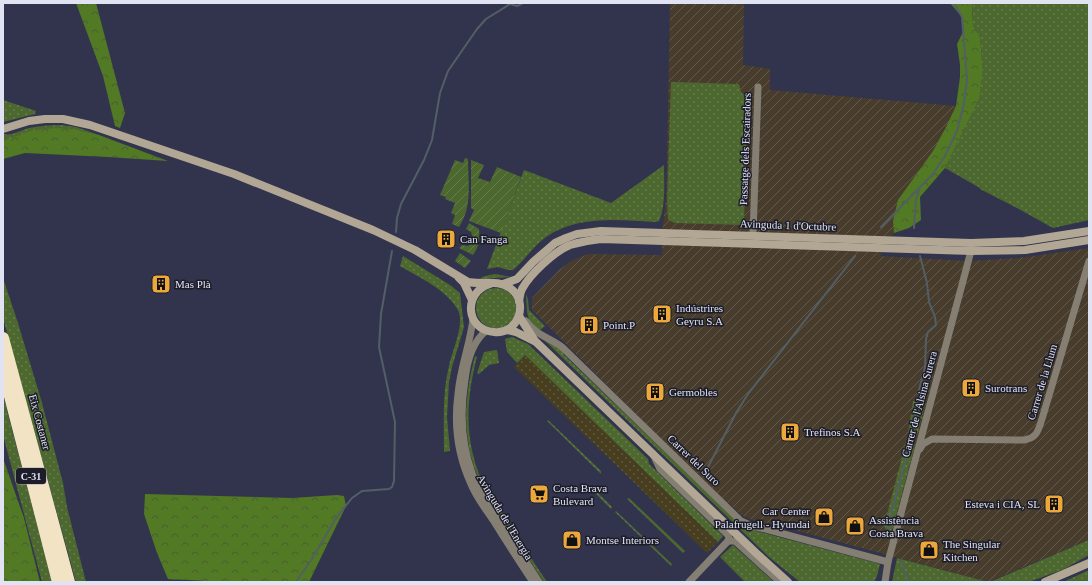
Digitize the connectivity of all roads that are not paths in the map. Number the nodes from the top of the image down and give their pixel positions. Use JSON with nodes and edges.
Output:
{"nodes":[{"id":1,"x":758,"y":87,"type":"dead end"},
{"id":2,"x":3,"y":129,"type":"edge"},
{"id":3,"x":1089,"y":231,"type":"edge"},
{"id":4,"x":753,"y":235,"type":"junction"},
{"id":5,"x":1089,"y":240,"type":"edge"},
{"id":6,"x":971,"y":247,"type":"junction"},
{"id":7,"x":1089,"y":261,"type":"edge"},
{"id":8,"x":458,"y":276,"type":"junction"},
{"id":9,"x":490,"y":284,"type":"junction"},
{"id":10,"x":503,"y":284,"type":"junction"},
{"id":11,"x":472,"y":300,"type":"junction"},
{"id":12,"x":519,"y":301,"type":"junction"},
{"id":13,"x":519,"y":314,"type":"junction"},
{"id":14,"x":473,"y":319,"type":"junction"},
{"id":15,"x":507,"y":330,"type":"junction"},
{"id":16,"x":486,"y":331,"type":"junction"},
{"id":17,"x":3,"y":338,"type":"edge"},
{"id":18,"x":535,"y":341,"type":"junction"},
{"id":19,"x":3,"y":369,"type":"edge"},
{"id":20,"x":928,"y":415,"type":"junction"},
{"id":21,"x":937,"y":439,"type":"junction"},
{"id":22,"x":653,"y":454,"type":"junction"},
{"id":23,"x":917,"y":456,"type":"junction"},
{"id":24,"x":728,"y":541,"type":"junction"},
{"id":25,"x":888,"y":562,"type":"junction"},
{"id":26,"x":1089,"y":563,"type":"edge"},
{"id":27,"x":58,"y":582,"type":"edge"},
{"id":28,"x":69,"y":582,"type":"edge"},
{"id":29,"x":533,"y":582,"type":"edge"},
{"id":30,"x":539,"y":582,"type":"edge"},
{"id":31,"x":689,"y":582,"type":"edge"},
{"id":32,"x":780,"y":582,"type":"edge"},
{"id":33,"x":788,"y":582,"type":"edge"},
{"id":34,"x":880,"y":582,"type":"edge"},
{"id":35,"x":884,"y":582,"type":"edge"},
{"id":36,"x":1045,"y":582,"type":"edge"}],
"edges":[{"from":1,"to":4,"type":"street","name":"Passatge dels Escairadors"},
{"from":2,"to":8,"type":"main road"},
{"from":3,"to":6,"type":"main road","name":"Avinguda 1 d'Octubre"},
{"from":4,"to":6,"type":"main road","name":"Avinguda 1 d'Octubre"},
{"from":4,"to":10,"type":"main road","name":"Avinguda 1 d'Octubre"},
{"from":5,"to":6,"type":"main road","name":"Avinguda 1 d'Octubre"},
{"from":6,"to":12,"type":"main road","name":"Avinguda 1 d'Octubre"},
{"from":6,"to":20,"type":"street","name":"Carrer de l'Alsina Surera"},
{"from":7,"to":21,"type":"street","name":"Carrer de la Llum"},
{"from":8,"to":9,"type":"main road"},
{"from":8,"to":11,"type":"main road"},
{"from":9,"to":10,"type":"main road"},
{"from":9,"to":11,"type":"main road"},
{"from":10,"to":12,"type":"main road"},
{"from":11,"to":14,"type":"main road"},
{"from":12,"to":13,"type":"main road"},
{"from":13,"to":15,"type":"main road"},
{"from":13,"to":18,"type":"main road"},
{"from":13,"to":25,"type":"street","name":"Carrer del Suro"},
{"from":14,"to":16,"type":"main road"},
{"from":14,"to":29,"type":"street","name":"Avinguda de l'Energia"},
{"from":15,"to":16,"type":"main road"},
{"from":15,"to":18,"type":"main road"},
{"from":16,"to":30,"type":"street","name":"Avinguda de l'Energia"},
{"from":17,"to":28,"type":"highway","name":"Eix Costaner","number":"C-31"},
{"from":18,"to":22,"type":"main road"},
{"from":19,"to":27,"type":"highway","name":"Eix Costaner","number":"C-31"},
{"from":20,"to":21,"type":"street"},
{"from":20,"to":23,"type":"street","name":"Carrer de l'Alsina Surera"},
{"from":21,"to":23,"type":"street"},
{"from":22,"to":24,"type":"street"},
{"from":22,"to":33,"type":"main road"},
{"from":23,"to":25,"type":"street","name":"Carrer de l'Alsina Surera"},
{"from":24,"to":31,"type":"street"},
{"from":24,"to":32,"type":"street"},
{"from":25,"to":34,"type":"street","name":"Carrer de l'Alsina Surera"},
{"from":25,"to":35,"type":"street","name":"Carrer de l'Alsina Surera"},
{"from":26,"to":36,"type":"main road"}]}
